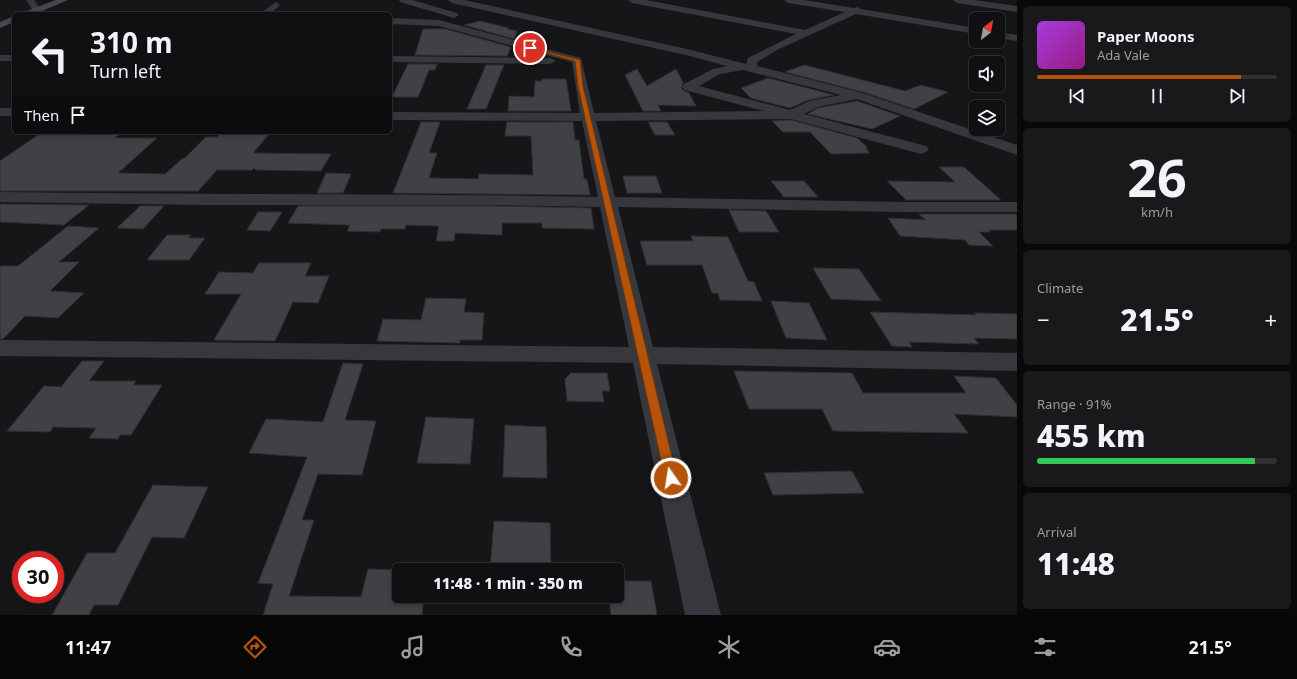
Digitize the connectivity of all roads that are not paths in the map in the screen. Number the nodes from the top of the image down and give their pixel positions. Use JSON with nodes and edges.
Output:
{"nodes":[{"id":1,"x":30,"y":0,"type":"edge"},
{"id":2,"x":64,"y":0,"type":"edge"},
{"id":3,"x":402,"y":0,"type":"edge"},
{"id":4,"x":452,"y":0,"type":"edge"},
{"id":5,"x":632,"y":0,"type":"edge"},
{"id":6,"x":788,"y":0,"type":"edge"},
{"id":7,"x":957,"y":0,"type":"edge"},
{"id":8,"x":867,"y":4,"type":"dead end"},
{"id":9,"x":276,"y":5,"type":"dead end"},
{"id":10,"x":1017,"y":9,"type":"edge"},
{"id":11,"x":37,"y":10,"type":"junction"},
{"id":12,"x":855,"y":11,"type":"junction"},
{"id":13,"x":32,"y":12,"type":"edge"},
{"id":14,"x":267,"y":12,"type":"edge"},
{"id":15,"x":12,"y":20,"type":"edge"},
{"id":16,"x":392,"y":21,"type":"edge"},
{"id":17,"x":439,"y":23,"type":"junction"},
{"id":18,"x":0,"y":25,"type":"edge"},
{"id":19,"x":969,"y":30,"type":"edge"},
{"id":20,"x":806,"y":33,"type":"junction"},
{"id":21,"x":1005,"y":36,"type":"edge"},
{"id":22,"x":1017,"y":38,"type":"edge"},
{"id":23,"x":0,"y":58,"type":"edge"},
{"id":24,"x":12,"y":58,"type":"edge"},
{"id":25,"x":392,"y":59,"type":"edge"},
{"id":26,"x":577,"y":60,"type":"junction"},
{"id":27,"x":751,"y":68,"type":"junction"},
{"id":28,"x":859,"y":96,"type":"junction"},
{"id":29,"x":0,"y":112,"type":"edge"},
{"id":30,"x":12,"y":112,"type":"edge"},
{"id":31,"x":790,"y":114,"type":"junction"},
{"id":32,"x":392,"y":116,"type":"edge"},
{"id":33,"x":589,"y":117,"type":"junction"},
{"id":34,"x":921,"y":149,"type":"dead end"},
{"id":35,"x":1017,"y":150,"type":"edge"},
{"id":36,"x":0,"y":197,"type":"edge"},
{"id":37,"x":608,"y":202,"type":"junction"},
{"id":38,"x":1017,"y":207,"type":"edge"},
{"id":39,"x":0,"y":348,"type":"edge"},
{"id":40,"x":642,"y":355,"type":"junction"},
{"id":41,"x":1017,"y":362,"type":"edge"},
{"id":42,"x":703,"y":615,"type":"edge"}],
"edges":[{"from":1,"to":11,"type":"street"},
{"from":2,"to":11,"type":"street"},
{"from":3,"to":17,"type":"street"},
{"from":4,"to":27,"type":"street"},
{"from":5,"to":20,"type":"street"},
{"from":6,"to":12,"type":"street"},
{"from":7,"to":10,"type":"street"},
{"from":8,"to":12,"type":"street"},
{"from":9,"to":14,"type":"street"},
{"from":11,"to":13,"type":"street"},
{"from":12,"to":19,"type":"street"},
{"from":12,"to":20,"type":"street"},
{"from":15,"to":18,"type":"street"},
{"from":16,"to":17,"type":"street"},
{"from":17,"to":26,"type":"street"},
{"from":20,"to":27,"type":"street"},
{"from":21,"to":22,"type":"street"},
{"from":23,"to":24,"type":"street"},
{"from":25,"to":26,"type":"street"},
{"from":26,"to":33,"type":"street"},
{"from":27,"to":28,"type":"street"},
{"from":27,"to":31,"type":"street"},
{"from":28,"to":31,"type":"street"},
{"from":28,"to":35,"type":"street"},
{"from":29,"to":30,"type":"street"},
{"from":31,"to":33,"type":"street"},
{"from":31,"to":34,"type":"street"},
{"from":32,"to":33,"type":"street"},
{"from":33,"to":37,"type":"street"},
{"from":36,"to":37,"type":"street"},
{"from":37,"to":38,"type":"street"},
{"from":37,"to":40,"type":"street"},
{"from":39,"to":40,"type":"street"},
{"from":40,"to":41,"type":"street"},
{"from":40,"to":42,"type":"street"}]}
